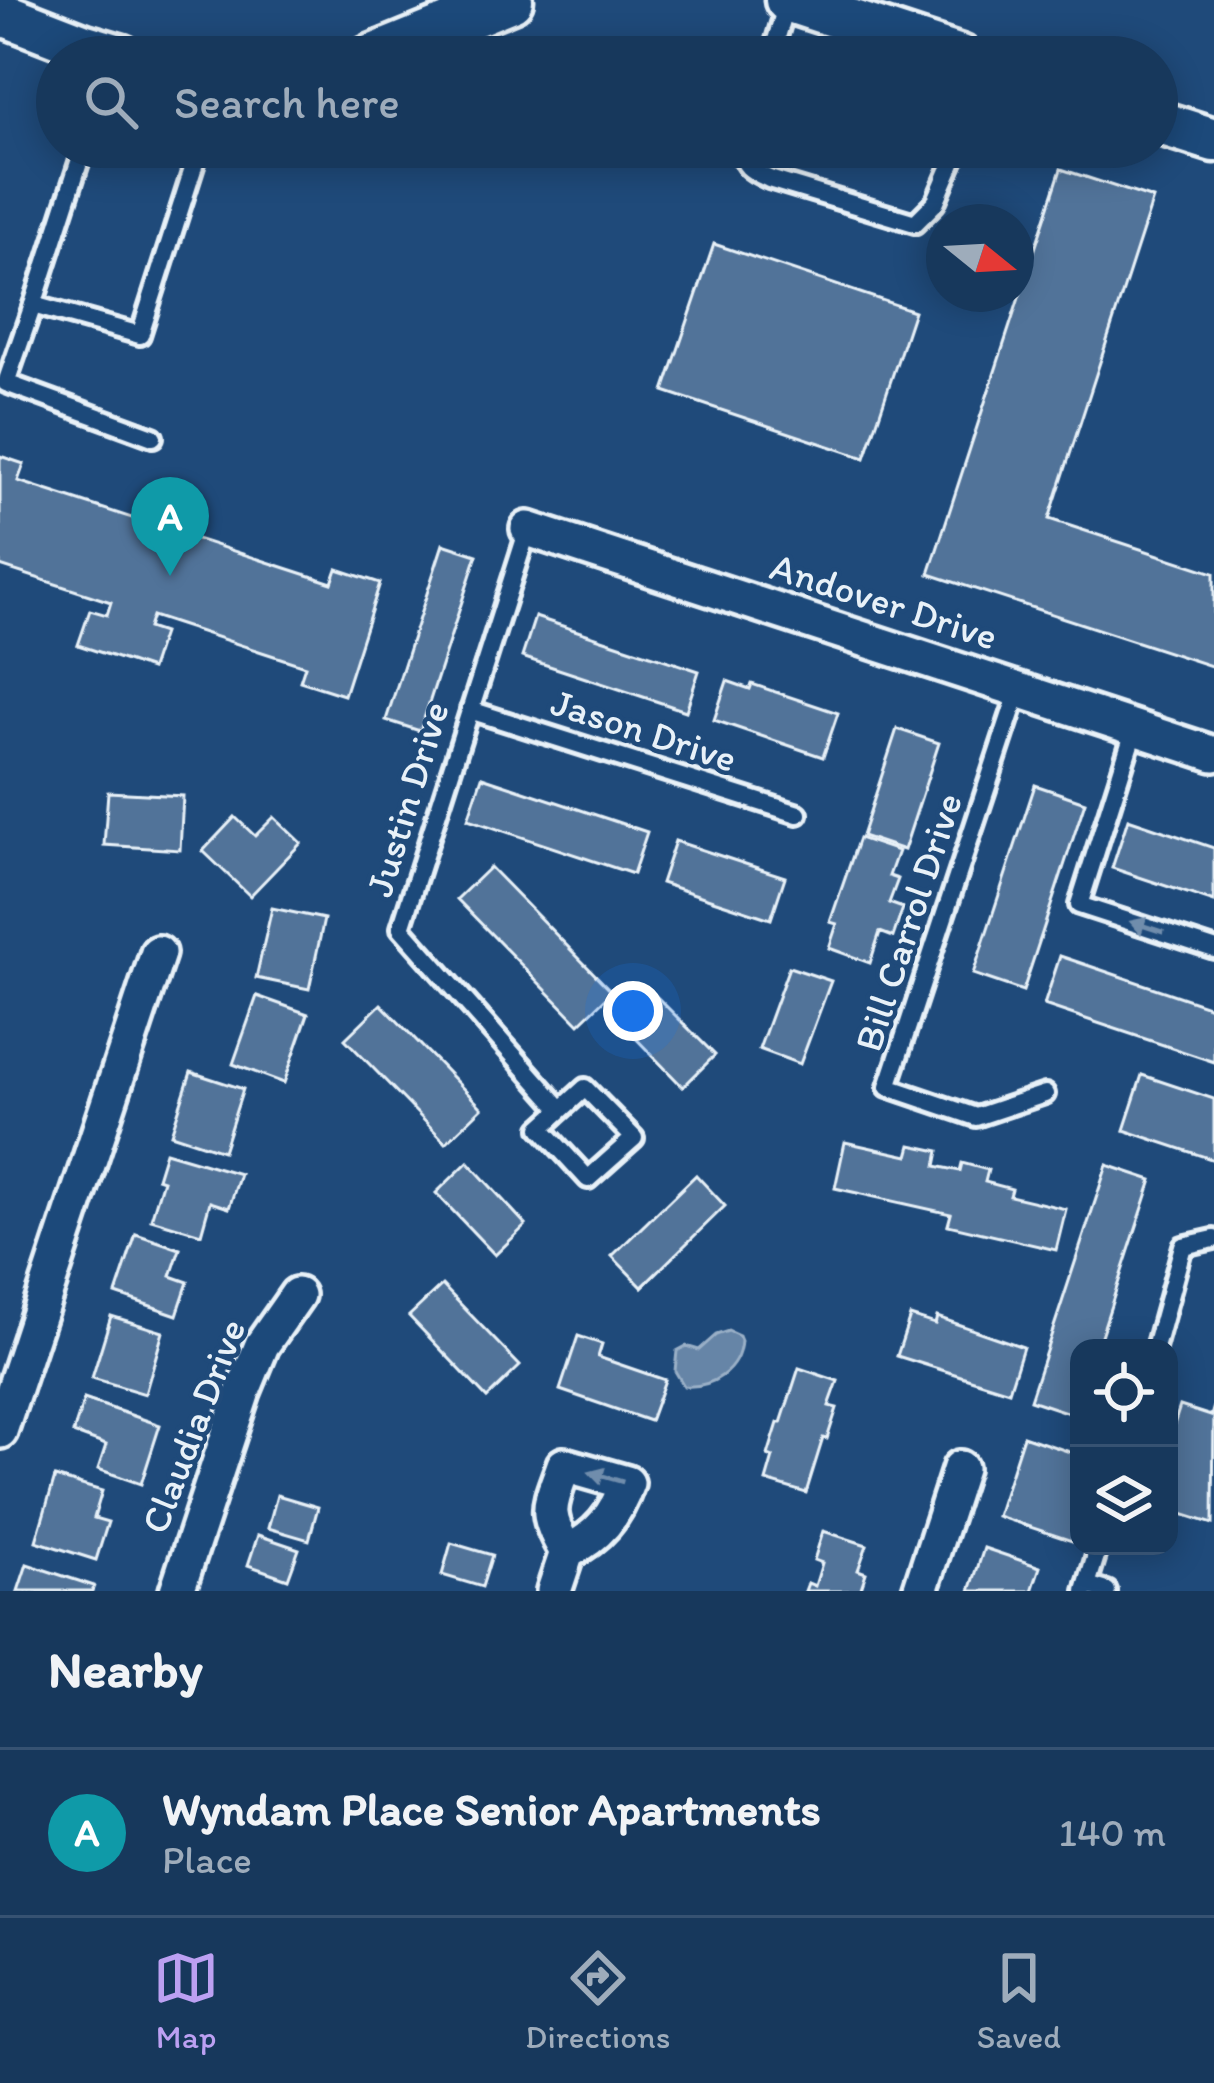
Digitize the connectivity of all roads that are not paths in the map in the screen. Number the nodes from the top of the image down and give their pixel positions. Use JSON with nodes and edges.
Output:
{"nodes":[{"id":1,"x":511,"y":0,"type":"edge"},
{"id":2,"x":788,"y":0,"type":"edge"},
{"id":3,"x":0,"y":13,"type":"edge"},
{"id":4,"x":63,"y":36,"type":"edge"},
{"id":5,"x":423,"y":36,"type":"edge"},
{"id":6,"x":777,"y":36,"type":"edge"},
{"id":7,"x":897,"y":36,"type":"edge"},
{"id":8,"x":1178,"y":129,"type":"edge"},
{"id":9,"x":1214,"y":140,"type":"edge"},
{"id":10,"x":77,"y":168,"type":"edge"},
{"id":11,"x":193,"y":168,"type":"edge"},
{"id":12,"x":747,"y":168,"type":"edge"},
{"id":13,"x":950,"y":168,"type":"edge"},
{"id":14,"x":33,"y":305,"type":"junction"},
{"id":15,"x":3,"y":385,"type":"edge"},
{"id":16,"x":153,"y":436,"type":"dead end"},
{"id":17,"x":528,"y":529,"type":"joint"},
{"id":18,"x":1019,"y":688,"type":"junction"},
{"id":19,"x":470,"y":710,"type":"junction"},
{"id":20,"x":1135,"y":728,"type":"junction"},
{"id":21,"x":1214,"y":754,"type":"edge"},
{"id":22,"x":798,"y":814,"type":"dead end"},
{"id":23,"x":1214,"y":949,"type":"edge"},
{"id":24,"x":158,"y":953,"type":"dead end"},
{"id":25,"x":1045,"y":1094,"type":"dead end"},
{"id":26,"x":561,"y":1109,"type":"junction"},
{"id":27,"x":1214,"y":1239,"type":"edge"},
{"id":28,"x":297,"y":1295,"type":"dead end"},
{"id":29,"x":1157,"y":1339,"type":"edge"},
{"id":30,"x":0,"y":1431,"type":"edge"},
{"id":31,"x":960,"y":1468,"type":"dead end"},
{"id":32,"x":567,"y":1552,"type":"dead end"},
{"id":33,"x":1096,"y":1555,"type":"edge"},
{"id":34,"x":1086,"y":1588,"type":"edge"},
{"id":35,"x":177,"y":1591,"type":"edge"},
{"id":36,"x":554,"y":1591,"type":"edge"},
{"id":37,"x":920,"y":1591,"type":"edge"},
{"id":38,"x":1107,"y":1591,"type":"edge"}],
"edges":[{"from":1,"to":5,"type":"street"},
{"from":2,"to":6,"type":"lane"},
{"from":2,"to":7,"type":"street"},
{"from":3,"to":4,"type":"street"},
{"from":8,"to":9,"type":"street"},
{"from":10,"to":14,"type":"lane"},
{"from":11,"to":14,"type":"lane"},
{"from":12,"to":13,"type":"lane"},
{"from":14,"to":15,"type":"lane"},
{"from":15,"to":16,"type":"lane"},
{"from":17,"to":18,"type":"street","name":"Andover Drive"},
{"from":17,"to":19,"type":"lane","name":"Justin Drive"},
{"from":18,"to":20,"type":"street","name":"Andover Drive"},
{"from":18,"to":25,"type":"lane","name":"Bill Carrol Drive"},
{"from":19,"to":22,"type":"lane","name":"Jason Drive"},
{"from":19,"to":26,"type":"lane","name":"Justin Drive"},
{"from":20,"to":21,"type":"street","name":"Andover Drive"},
{"from":23,"to":20,"type":"lane","one_way":true},
{"from":24,"to":30,"type":"street"},
{"from":26,"to":26,"type":"lane"},
{"from":27,"to":29,"type":"lane"},
{"from":28,"to":35,"type":"street","name":"Claudia Drive"},
{"from":31,"to":37,"type":"street"},
{"from":32,"to":36,"type":"street"},
{"from":33,"to":34,"type":"lane"},
{"from":34,"to":38,"type":"lane"}]}
